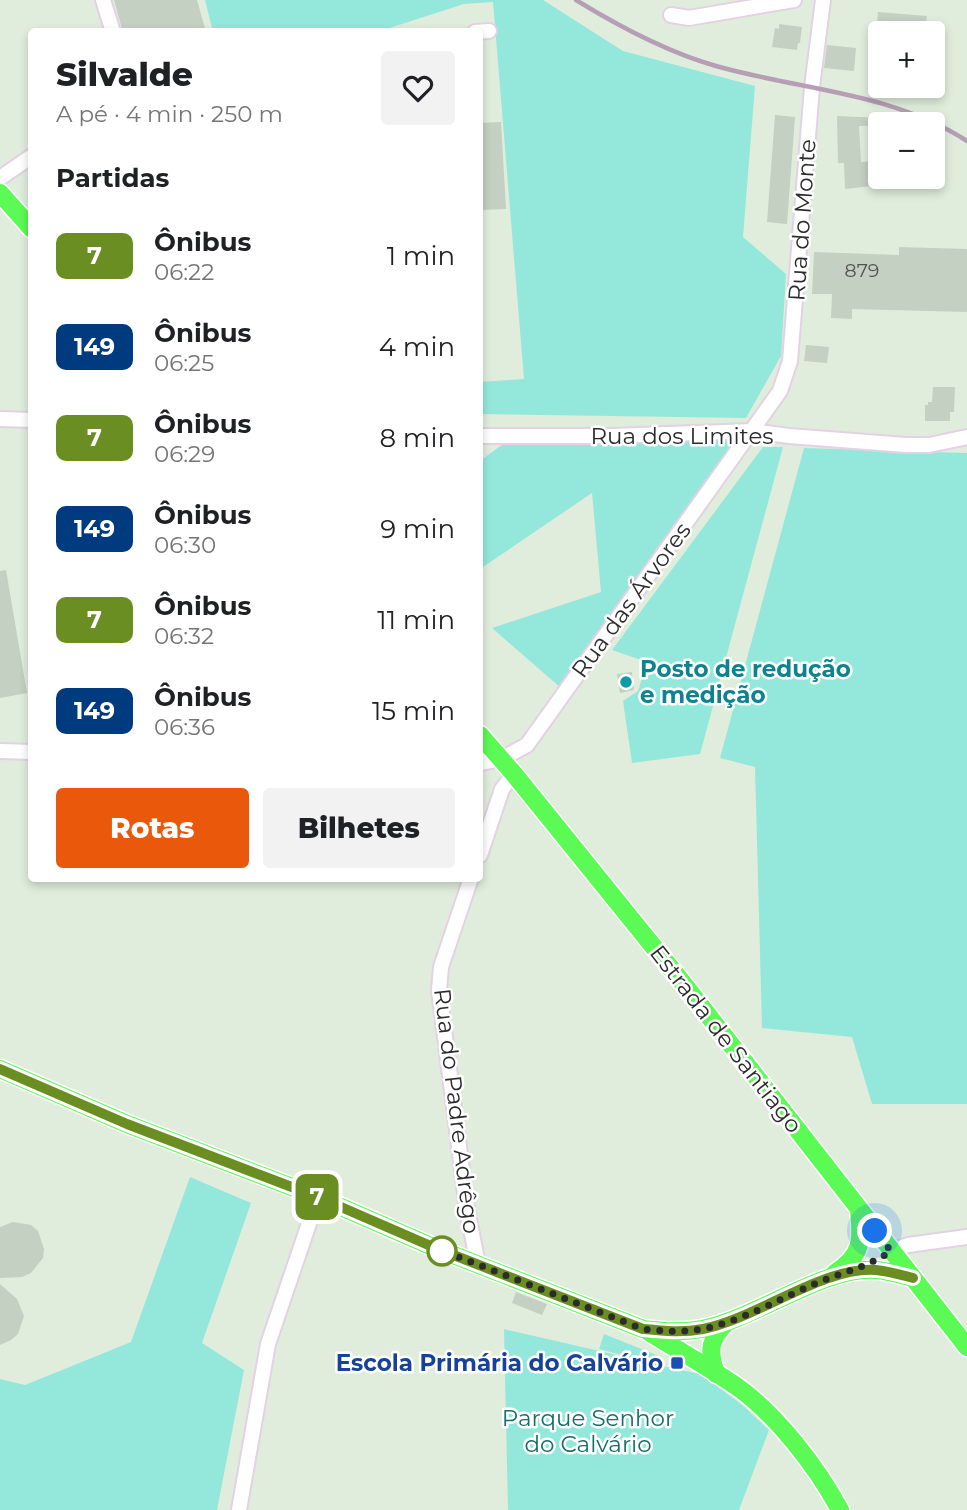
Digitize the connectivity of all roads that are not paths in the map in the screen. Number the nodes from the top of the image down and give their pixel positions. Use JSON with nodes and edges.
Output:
{"nodes":[{"id":1,"x":103,"y":0,"type":"edge"},
{"id":2,"x":794,"y":0,"type":"edge"},
{"id":3,"x":823,"y":0,"type":"edge"},
{"id":4,"x":671,"y":15,"type":"dead end"},
{"id":5,"x":112,"y":28,"type":"edge"},
{"id":6,"x":28,"y":159,"type":"edge"},
{"id":7,"x":0,"y":178,"type":"edge"},
{"id":8,"x":0,"y":193,"type":"edge"},
{"id":9,"x":28,"y":224,"type":"edge"},
{"id":10,"x":0,"y":419,"type":"edge"},
{"id":11,"x":28,"y":420,"type":"edge"},
{"id":12,"x":753,"y":431,"type":"junction"},
{"id":13,"x":483,"y":436,"type":"edge"},
{"id":14,"x":967,"y":437,"type":"edge"},
{"id":15,"x":483,"y":738,"type":"edge"},
{"id":16,"x":0,"y":751,"type":"edge"},
{"id":17,"x":28,"y":752,"type":"edge"},
{"id":18,"x":501,"y":759,"type":"junction"},
{"id":19,"x":483,"y":762,"type":"edge"},
{"id":20,"x":514,"y":774,"type":"junction"},
{"id":21,"x":483,"y":846,"type":"edge"},
{"id":22,"x":470,"y":882,"type":"edge"},
{"id":23,"x":0,"y":1069,"type":"edge"},
{"id":24,"x":318,"y":1197,"type":"junction"},
{"id":25,"x":859,"y":1210,"type":"junction"},
{"id":26,"x":967,"y":1237,"type":"edge"},
{"id":27,"x":891,"y":1251,"type":"junction"},
{"id":28,"x":857,"y":1262,"type":"junction"},
{"id":29,"x":478,"y":1264,"type":"junction"},
{"id":30,"x":913,"y":1278,"type":"junction"},
{"id":31,"x":727,"y":1322,"type":"junction"},
{"id":32,"x":643,"y":1329,"type":"junction"},
{"id":33,"x":967,"y":1347,"type":"edge"},
{"id":34,"x":716,"y":1374,"type":"junction"},
{"id":35,"x":239,"y":1510,"type":"edge"},
{"id":36,"x":840,"y":1510,"type":"edge"}],
"edges":[{"from":1,"to":5,"type":"street"},
{"from":2,"to":4,"type":"street"},
{"from":3,"to":12,"type":"street","name":"Rua do Monte"},
{"from":6,"to":7,"type":"street"},
{"from":8,"to":9,"type":"main road"},
{"from":10,"to":11,"type":"street"},
{"from":12,"to":13,"type":"street","name":"Rua dos Limites"},
{"from":12,"to":14,"type":"street","name":"Rua dos Limites"},
{"from":12,"to":18,"type":"street","name":"Rua das Árvores"},
{"from":15,"to":18,"type":"main road","name":"Estrada de Santiago"},
{"from":16,"to":17,"type":"street"},
{"from":18,"to":19,"type":"street"},
{"from":18,"to":20,"type":"main road","name":"Estrada de Santiago"},
{"from":20,"to":21,"type":"street"},
{"from":20,"to":25,"type":"main road","name":"Estrada de Santiago"},
{"from":22,"to":29,"type":"street","name":"Rua do Padre Adrêgo"},
{"from":23,"to":24,"type":"main road"},
{"from":24,"to":29,"type":"main road"},
{"from":24,"to":35,"type":"street"},
{"from":25,"to":27,"type":"main road","name":"Estrada de Santiago"},
{"from":25,"to":28,"type":"main road"},
{"from":26,"to":27,"type":"street"},
{"from":27,"to":28,"type":"main road"},
{"from":27,"to":30,"type":"main road","name":"Estrada de Santiago"},
{"from":28,"to":30,"type":"main road"},
{"from":28,"to":31,"type":"main road"},
{"from":29,"to":32,"type":"main road"},
{"from":30,"to":33,"type":"main road","name":"Estrada de Santiago"},
{"from":31,"to":32,"type":"main road"},
{"from":31,"to":34,"type":"main road"},
{"from":32,"to":34,"type":"main road"},
{"from":34,"to":36,"type":"main road"}]}
